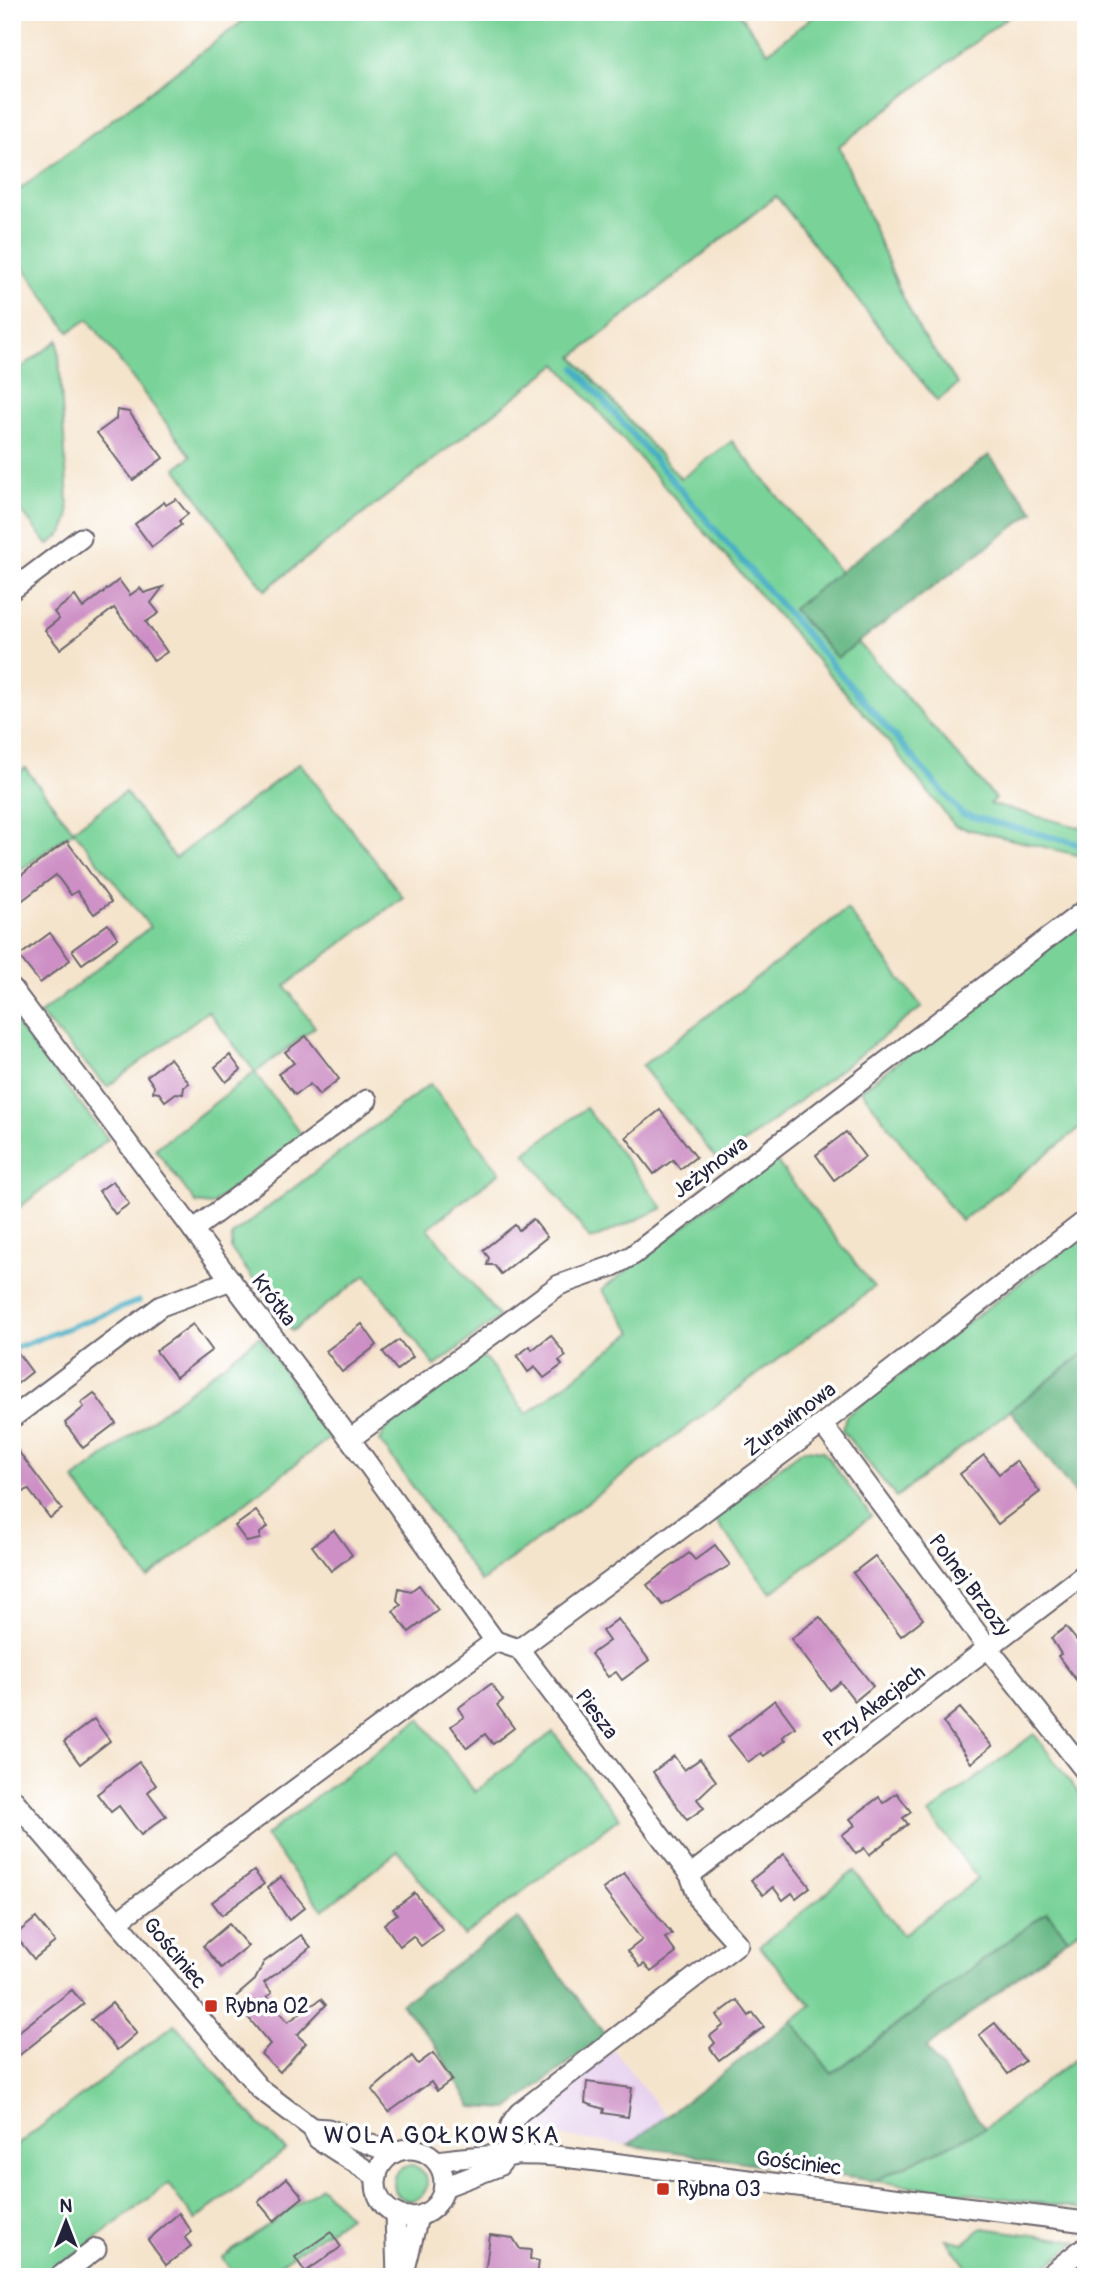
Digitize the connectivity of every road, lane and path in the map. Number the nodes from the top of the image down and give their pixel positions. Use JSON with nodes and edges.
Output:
{"nodes":[{"id":1,"x":81,"y":538,"type":"dead end"},
{"id":2,"x":12,"y":590,"type":"edge"},
{"id":3,"x":1086,"y":909,"type":"edge"},
{"id":4,"x":12,"y":989,"type":"edge"},
{"id":5,"x":367,"y":1100,"type":"dead end"},
{"id":6,"x":1086,"y":1220,"type":"edge"},
{"id":7,"x":193,"y":1230,"type":"junction"},
{"id":8,"x":231,"y":1280,"type":"junction"},
{"id":9,"x":12,"y":1418,"type":"edge"},
{"id":10,"x":821,"y":1424,"type":"junction"},
{"id":11,"x":350,"y":1439,"type":"junction"},
{"id":12,"x":1086,"y":1573,"type":"edge"},
{"id":13,"x":495,"y":1641,"type":"junction"},
{"id":14,"x":988,"y":1648,"type":"junction"},
{"id":15,"x":519,"y":1649,"type":"junction"},
{"id":16,"x":1086,"y":1772,"type":"edge"},
{"id":17,"x":12,"y":1798,"type":"edge"},
{"id":18,"x":690,"y":1875,"type":"junction"},
{"id":19,"x":118,"y":1922,"type":"junction"},
{"id":20,"x":312,"y":2128,"type":"junction"},
{"id":21,"x":393,"y":2153,"type":"junction"},
{"id":22,"x":509,"y":2157,"type":"junction"},
{"id":23,"x":437,"y":2161,"type":"junction"},
{"id":24,"x":377,"y":2177,"type":"junction"},
{"id":25,"x":444,"y":2187,"type":"junction"},
{"id":26,"x":394,"y":2213,"type":"junction"},
{"id":27,"x":418,"y":2217,"type":"junction"},
{"id":28,"x":1086,"y":2221,"type":"edge"},
{"id":29,"x":1086,"y":2246,"type":"edge"},
{"id":30,"x":96,"y":2249,"type":"dead end"},
{"id":31,"x":59,"y":2277,"type":"edge"},
{"id":32,"x":397,"y":2277,"type":"edge"},
{"id":33,"x":403,"y":2277,"type":"edge"},
{"id":34,"x":1047,"y":2277,"type":"edge"}],
"edges":[{"from":1,"to":2,"type":"street"},
{"from":3,"to":11,"type":"street","name":"Jeżynowa"},
{"from":4,"to":7,"type":"street","name":"Krótka"},
{"from":5,"to":7,"type":"street"},
{"from":6,"to":10,"type":"street","name":"Żurawinowa"},
{"from":7,"to":8,"type":"street","name":"Krótka"},
{"from":8,"to":9,"type":"street"},
{"from":8,"to":11,"type":"street","name":"Krótka"},
{"from":10,"to":14,"type":"street","name":"Polnej Brzozy"},
{"from":10,"to":15,"type":"street","name":"Żurawinowa"},
{"from":11,"to":13,"type":"street","name":"Krótka"},
{"from":12,"to":14,"type":"street","name":"Przy Akacjach"},
{"from":13,"to":15,"type":"street"},
{"from":13,"to":19,"type":"street"},
{"from":14,"to":16,"type":"street","name":"Polnej Brzozy"},
{"from":14,"to":18,"type":"street","name":"Przy Akacjach"},
{"from":15,"to":18,"type":"street","name":"Piesza"},
{"from":17,"to":19,"type":"street","name":"Gościniec"},
{"from":18,"to":22,"type":"street","name":"Piesza"},
{"from":19,"to":20,"type":"street","name":"Gościniec"},
{"from":20,"to":21,"type":"street","name":"Gościniec"},
{"from":20,"to":24,"type":"street","name":"Gościniec"},
{"from":21,"to":23,"type":"street","name":"Gościniec"},
{"from":21,"to":24,"type":"street"},
{"from":22,"to":23,"type":"street","name":"Gościniec"},
{"from":22,"to":25,"type":"street"},
{"from":22,"to":28,"type":"street","name":"Gościniec"},
{"from":23,"to":25,"type":"street"},
{"from":24,"to":26,"type":"street"},
{"from":25,"to":27,"type":"street"},
{"from":26,"to":27,"type":"street"},
{"from":26,"to":32,"type":"street"},
{"from":27,"to":33,"type":"street"},
{"from":29,"to":34,"type":"street"},
{"from":30,"to":31,"type":"street"}]}
